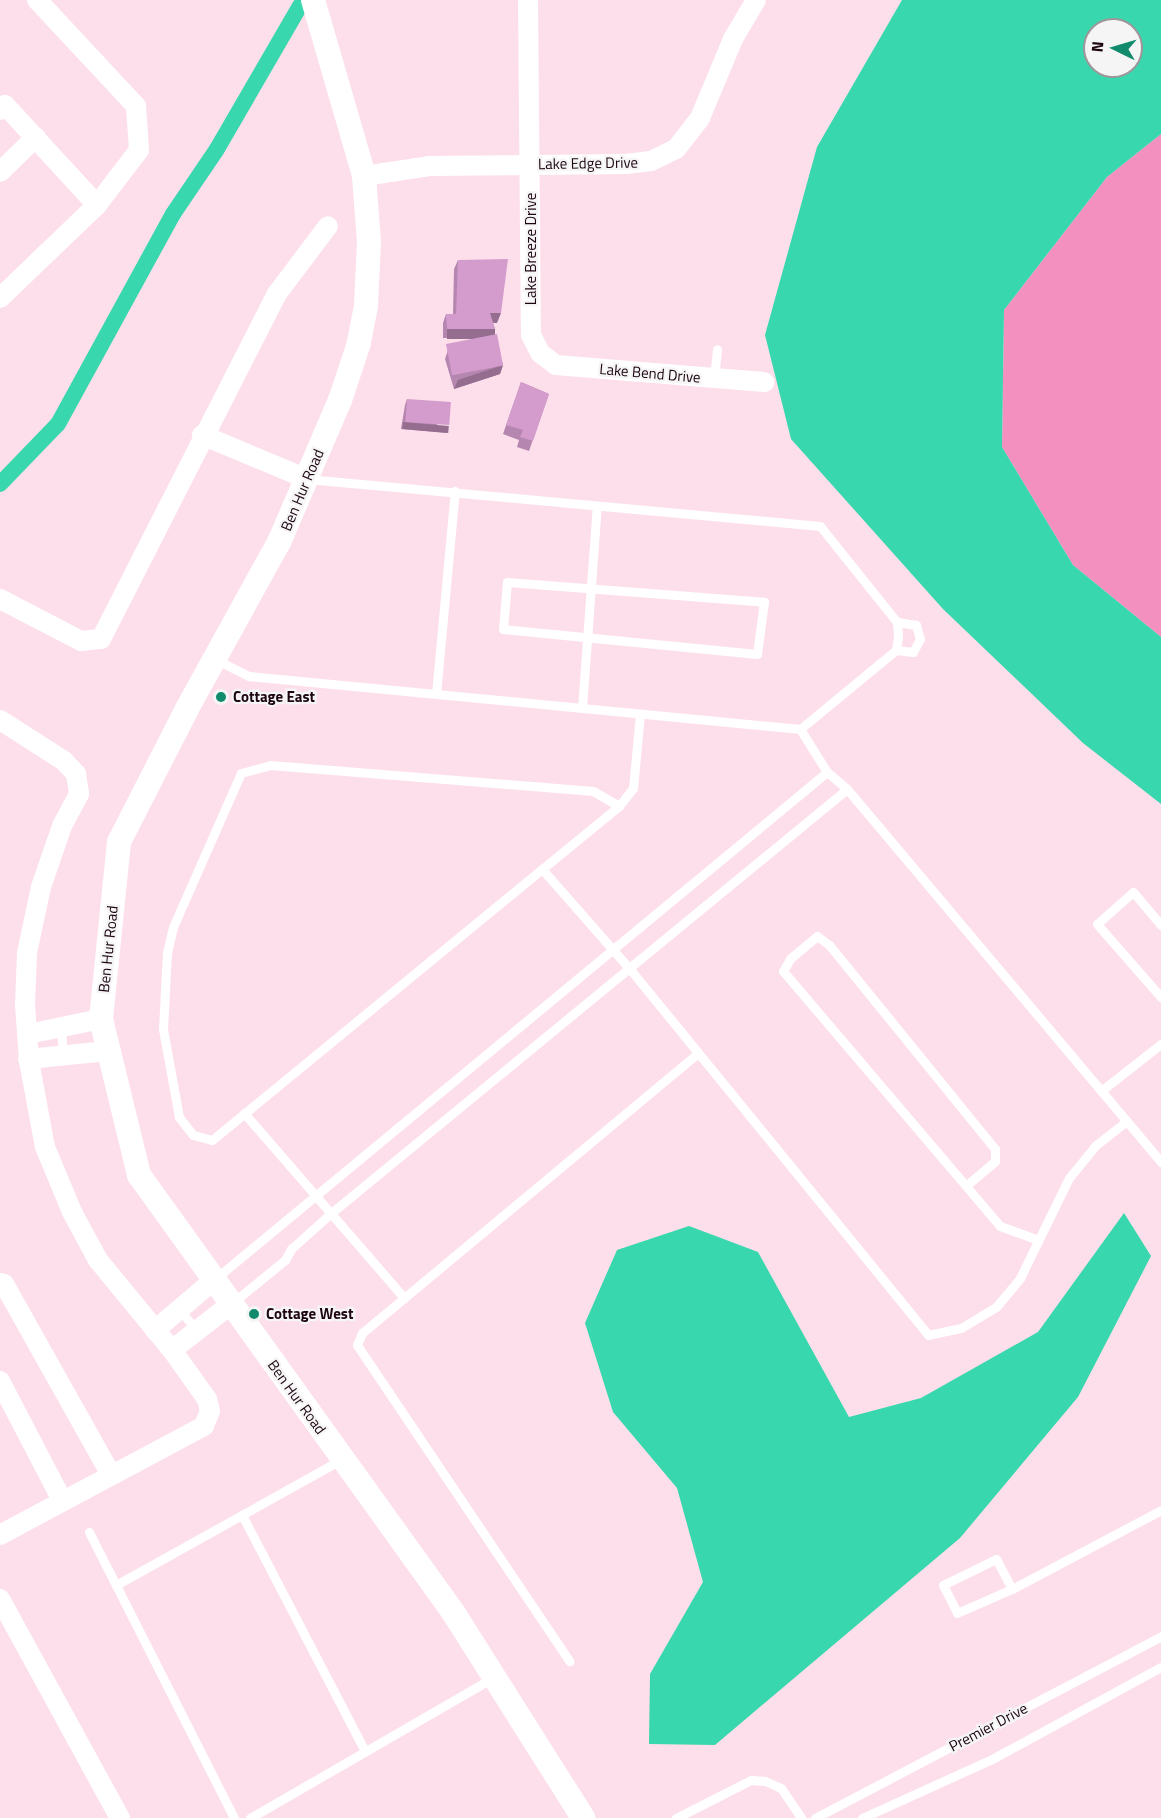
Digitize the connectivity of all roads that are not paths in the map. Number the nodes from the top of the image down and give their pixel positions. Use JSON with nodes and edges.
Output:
{"nodes":[{"id":1,"x":36,"y":0,"type":"edge"},
{"id":2,"x":313,"y":0,"type":"edge"},
{"id":3,"x":528,"y":0,"type":"edge"},
{"id":4,"x":756,"y":0,"type":"edge"},
{"id":5,"x":0,"y":110,"type":"edge"},
{"id":6,"x":36,"y":137,"type":"junction"},
{"id":7,"x":531,"y":164,"type":"junction"},
{"id":8,"x":0,"y":172,"type":"edge"},
{"id":9,"x":363,"y":176,"type":"junction"},
{"id":10,"x":97,"y":205,"type":"junction"},
{"id":11,"x":328,"y":226,"type":"dead end"},
{"id":12,"x":0,"y":298,"type":"edge"},
{"id":13,"x":717,"y":349,"type":"dead end"},
{"id":14,"x":540,"y":353,"type":"joint"},
{"id":15,"x":714,"y":378,"type":"junction"},
{"id":16,"x":764,"y":382,"type":"dead end"},
{"id":17,"x":202,"y":435,"type":"junction"},
{"id":18,"x":307,"y":479,"type":"junction"},
{"id":19,"x":455,"y":491,"type":"junction"},
{"id":20,"x":597,"y":506,"type":"junction"},
{"id":21,"x":591,"y":589,"type":"junction"},
{"id":22,"x":0,"y":600,"type":"edge"},
{"id":23,"x":897,"y":622,"type":"junction"},
{"id":24,"x":586,"y":640,"type":"junction"},
{"id":25,"x":896,"y":650,"type":"junction"},
{"id":26,"x":214,"y":659,"type":"junction"},
{"id":27,"x":436,"y":694,"type":"junction"},
{"id":28,"x":582,"y":708,"type":"junction"},
{"id":29,"x":640,"y":714,"type":"junction"},
{"id":30,"x":0,"y":720,"type":"edge"},
{"id":31,"x":800,"y":729,"type":"junction"},
{"id":32,"x":827,"y":772,"type":"junction"},
{"id":33,"x":847,"y":789,"type":"junction"},
{"id":34,"x":619,"y":806,"type":"junction"},
{"id":35,"x":542,"y":868,"type":"junction"},
{"id":36,"x":1161,"y":925,"type":"edge"},
{"id":37,"x":612,"y":949,"type":"junction"},
{"id":38,"x":629,"y":968,"type":"junction"},
{"id":39,"x":1161,"y":997,"type":"edge"},
{"id":40,"x":101,"y":1019,"type":"junction"},
{"id":41,"x":61,"y":1029,"type":"junction"},
{"id":42,"x":28,"y":1034,"type":"junction"},
{"id":43,"x":1161,"y":1044,"type":"edge"},
{"id":44,"x":108,"y":1051,"type":"junction"},
{"id":45,"x":698,"y":1053,"type":"junction"},
{"id":46,"x":63,"y":1056,"type":"junction"},
{"id":47,"x":28,"y":1059,"type":"junction"},
{"id":48,"x":1101,"y":1090,"type":"junction"},
{"id":49,"x":244,"y":1113,"type":"junction"},
{"id":50,"x":1127,"y":1121,"type":"junction"},
{"id":51,"x":1161,"y":1162,"type":"edge"},
{"id":52,"x":968,"y":1185,"type":"junction"},
{"id":53,"x":316,"y":1195,"type":"junction"},
{"id":54,"x":330,"y":1214,"type":"junction"},
{"id":55,"x":1036,"y":1239,"type":"junction"},
{"id":56,"x":213,"y":1281,"type":"junction"},
{"id":57,"x":0,"y":1283,"type":"edge"},
{"id":58,"x":404,"y":1298,"type":"junction"},
{"id":59,"x":230,"y":1305,"type":"junction"},
{"id":60,"x":180,"y":1310,"type":"junction"},
{"id":61,"x":155,"y":1330,"type":"junction"},
{"id":62,"x":196,"y":1330,"type":"junction"},
{"id":63,"x":172,"y":1350,"type":"junction"},
{"id":64,"x":0,"y":1381,"type":"edge"},
{"id":65,"x":342,"y":1460,"type":"junction"},
{"id":66,"x":111,"y":1475,"type":"junction"},
{"id":67,"x":62,"y":1500,"type":"junction"},
{"id":68,"x":1161,"y":1510,"type":"edge"},
{"id":69,"x":242,"y":1515,"type":"junction"},
{"id":70,"x":89,"y":1532,"type":"dead end"},
{"id":71,"x":0,"y":1535,"type":"edge"},
{"id":72,"x":116,"y":1586,"type":"junction"},
{"id":73,"x":1012,"y":1588,"type":"junction"},
{"id":74,"x":0,"y":1599,"type":"edge"},
{"id":75,"x":1161,"y":1636,"type":"edge"},
{"id":76,"x":569,"y":1660,"type":"dead end"},
{"id":77,"x":1161,"y":1667,"type":"edge"},
{"id":78,"x":494,"y":1677,"type":"junction"},
{"id":79,"x":365,"y":1751,"type":"junction"},
{"id":80,"x":120,"y":1818,"type":"edge"},
{"id":81,"x":234,"y":1818,"type":"edge"},
{"id":82,"x":250,"y":1818,"type":"edge"},
{"id":83,"x":582,"y":1818,"type":"edge"},
{"id":84,"x":676,"y":1818,"type":"edge"},
{"id":85,"x":801,"y":1818,"type":"edge"},
{"id":86,"x":814,"y":1818,"type":"edge"},
{"id":87,"x":862,"y":1818,"type":"edge"}],
"edges":[{"from":1,"to":10,"type":"street"},
{"from":2,"to":9,"type":"street","name":"Ben Hur Road"},
{"from":3,"to":7,"type":"street","name":"Lake Breeze Drive"},
{"from":4,"to":7,"type":"street","name":"Lake Edge Drive"},
{"from":5,"to":6,"type":"street"},
{"from":6,"to":8,"type":"street"},
{"from":6,"to":10,"type":"street"},
{"from":7,"to":9,"type":"street","name":"Lake Edge Drive"},
{"from":7,"to":14,"type":"street","name":"Lake Breeze Drive"},
{"from":9,"to":18,"type":"street","name":"Ben Hur Road"},
{"from":10,"to":12,"type":"street"},
{"from":11,"to":17,"type":"street"},
{"from":13,"to":15,"type":"lane"},
{"from":14,"to":15,"type":"street","name":"Lake Bend Drive"},
{"from":15,"to":16,"type":"street","name":"Lake Bend Drive"},
{"from":17,"to":18,"type":"street"},
{"from":17,"to":22,"type":"street"},
{"from":18,"to":19,"type":"lane"},
{"from":18,"to":26,"type":"street","name":"Ben Hur Road"},
{"from":19,"to":20,"type":"lane"},
{"from":19,"to":27,"type":"lane"},
{"from":20,"to":21,"type":"lane"},
{"from":20,"to":23,"type":"lane"},
{"from":21,"to":24,"type":"lane"},
{"from":21,"to":24,"type":"lane"},
{"from":21,"to":24,"type":"lane"},
{"from":23,"to":25,"type":"lane"},
{"from":23,"to":25,"type":"lane"},
{"from":24,"to":28,"type":"lane"},
{"from":25,"to":31,"type":"lane"},
{"from":26,"to":27,"type":"lane"},
{"from":26,"to":40,"type":"street","name":"Ben Hur Road"},
{"from":27,"to":28,"type":"lane"},
{"from":28,"to":29,"type":"lane"},
{"from":29,"to":31,"type":"lane"},
{"from":29,"to":34,"type":"lane"},
{"from":30,"to":42,"type":"street"},
{"from":31,"to":32,"type":"lane"},
{"from":32,"to":33,"type":"lane"},
{"from":32,"to":37,"type":"lane"},
{"from":33,"to":38,"type":"lane"},
{"from":33,"to":48,"type":"lane"},
{"from":34,"to":35,"type":"lane"},
{"from":34,"to":49,"type":"lane"},
{"from":35,"to":37,"type":"lane"},
{"from":35,"to":49,"type":"lane"},
{"from":36,"to":39,"type":"lane"},
{"from":37,"to":38,"type":"lane"},
{"from":37,"to":53,"type":"lane"},
{"from":38,"to":45,"type":"lane"},
{"from":38,"to":54,"type":"lane"},
{"from":40,"to":41,"type":"street"},
{"from":40,"to":44,"type":"street","name":"Ben Hur Road"},
{"from":41,"to":42,"type":"street"},
{"from":41,"to":46,"type":"lane"},
{"from":42,"to":47,"type":"street"},
{"from":43,"to":48,"type":"lane"},
{"from":44,"to":46,"type":"street"},
{"from":44,"to":56,"type":"street","name":"Ben Hur Road"},
{"from":45,"to":55,"type":"lane"},
{"from":45,"to":58,"type":"lane"},
{"from":46,"to":47,"type":"street"},
{"from":47,"to":61,"type":"street"},
{"from":48,"to":50,"type":"lane"},
{"from":49,"to":53,"type":"lane"},
{"from":50,"to":51,"type":"lane"},
{"from":50,"to":55,"type":"lane"},
{"from":52,"to":52,"type":"lane"},
{"from":52,"to":55,"type":"lane"},
{"from":53,"to":54,"type":"lane"},
{"from":53,"to":56,"type":"lane"},
{"from":54,"to":58,"type":"lane"},
{"from":54,"to":59,"type":"lane"},
{"from":56,"to":59,"type":"street","name":"Ben Hur Road"},
{"from":56,"to":60,"type":"street"},
{"from":57,"to":66,"type":"street"},
{"from":58,"to":76,"type":"lane"},
{"from":59,"to":62,"type":"street"},
{"from":59,"to":65,"type":"street","name":"Ben Hur Road"},
{"from":60,"to":61,"type":"street"},
{"from":60,"to":62,"type":"lane"},
{"from":61,"to":63,"type":"street"},
{"from":62,"to":63,"type":"street"},
{"from":63,"to":66,"type":"street"},
{"from":64,"to":67,"type":"street"},
{"from":65,"to":69,"type":"lane"},
{"from":65,"to":78,"type":"street","name":"Ben Hur Road"},
{"from":66,"to":67,"type":"street"},
{"from":67,"to":71,"type":"street"},
{"from":68,"to":73,"type":"lane"},
{"from":69,"to":72,"type":"lane"},
{"from":69,"to":79,"type":"lane"},
{"from":70,"to":72,"type":"lane"},
{"from":72,"to":81,"type":"lane"},
{"from":73,"to":73,"type":"lane"},
{"from":74,"to":80,"type":"street"},
{"from":75,"to":86,"type":"lane","name":"Premier Drive"},
{"from":77,"to":87,"type":"lane","name":"Premier Drive"},
{"from":78,"to":79,"type":"lane"},
{"from":78,"to":83,"type":"street","name":"Ben Hur Road"},
{"from":79,"to":82,"type":"lane"},
{"from":84,"to":85,"type":"lane"}]}
